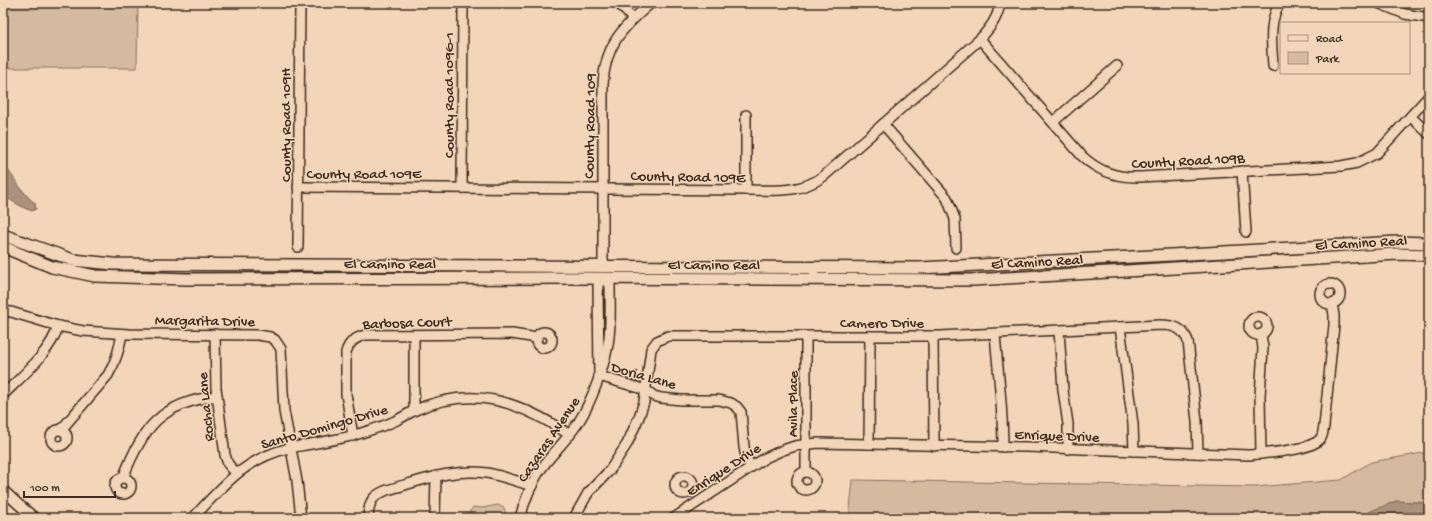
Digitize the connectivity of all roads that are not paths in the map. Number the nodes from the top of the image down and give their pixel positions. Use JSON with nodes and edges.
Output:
{"nodes":[{"id":1,"x":300,"y":3,"type":"edge"},
{"id":2,"x":463,"y":3,"type":"edge"},
{"id":3,"x":618,"y":3,"type":"edge"},
{"id":4,"x":651,"y":3,"type":"edge"},
{"id":5,"x":1000,"y":3,"type":"edge"},
{"id":6,"x":1280,"y":3,"type":"edge"},
{"id":7,"x":1378,"y":3,"type":"edge"},
{"id":8,"x":1429,"y":18,"type":"edge"},
{"id":9,"x":633,"y":19,"type":"junction"},
{"id":10,"x":980,"y":39,"type":"junction"},
{"id":11,"x":1117,"y":66,"type":"dead end"},
{"id":12,"x":1273,"y":66,"type":"dead end"},
{"id":13,"x":1429,"y":96,"type":"edge"},
{"id":14,"x":746,"y":115,"type":"dead end"},
{"id":15,"x":1411,"y":117,"type":"junction"},
{"id":16,"x":1053,"y":122,"type":"junction"},
{"id":17,"x":883,"y":124,"type":"junction"},
{"id":18,"x":1429,"y":134,"type":"edge"},
{"id":19,"x":1242,"y":171,"type":"junction"},
{"id":20,"x":298,"y":187,"type":"junction"},
{"id":21,"x":462,"y":188,"type":"junction"},
{"id":22,"x":602,"y":189,"type":"junction"},
{"id":23,"x":746,"y":190,"type":"junction"},
{"id":24,"x":1246,"y":232,"type":"dead end"},
{"id":25,"x":3,"y":234,"type":"edge"},
{"id":26,"x":1397,"y":242,"type":"junction"},
{"id":27,"x":1429,"y":243,"type":"edge"},
{"id":28,"x":3,"y":247,"type":"edge"},
{"id":29,"x":298,"y":247,"type":"dead end"},
{"id":30,"x":956,"y":248,"type":"dead end"},
{"id":31,"x":1397,"y":254,"type":"junction"},
{"id":32,"x":1429,"y":255,"type":"edge"},
{"id":33,"x":603,"y":265,"type":"junction"},
{"id":34,"x":603,"y":278,"type":"junction"},
{"id":35,"x":1332,"y":304,"type":"dead end"},
{"id":36,"x":3,"y":311,"type":"edge"},
{"id":37,"x":58,"y":326,"type":"junction"},
{"id":38,"x":1120,"y":327,"type":"junction"},
{"id":39,"x":1059,"y":331,"type":"junction"},
{"id":40,"x":122,"y":334,"type":"junction"},
{"id":41,"x":215,"y":334,"type":"junction"},
{"id":42,"x":996,"y":334,"type":"junction"},
{"id":43,"x":1261,"y":334,"type":"dead end"},
{"id":44,"x":414,"y":335,"type":"junction"},
{"id":45,"x":806,"y":336,"type":"junction"},
{"id":46,"x":870,"y":336,"type":"junction"},
{"id":47,"x":933,"y":336,"type":"junction"},
{"id":48,"x":537,"y":338,"type":"dead end"},
{"id":49,"x":599,"y":376,"type":"junction"},
{"id":50,"x":646,"y":390,"type":"junction"},
{"id":51,"x":3,"y":395,"type":"edge"},
{"id":52,"x":217,"y":396,"type":"junction"},
{"id":53,"x":414,"y":411,"type":"junction"},
{"id":54,"x":61,"y":430,"type":"dead end"},
{"id":55,"x":570,"y":435,"type":"junction"},
{"id":56,"x":353,"y":436,"type":"junction"},
{"id":57,"x":806,"y":444,"type":"junction"},
{"id":58,"x":870,"y":444,"type":"junction"},
{"id":59,"x":934,"y":446,"type":"junction"},
{"id":60,"x":1003,"y":447,"type":"junction"},
{"id":61,"x":290,"y":448,"type":"junction"},
{"id":62,"x":1068,"y":449,"type":"junction"},
{"id":63,"x":1134,"y":451,"type":"junction"},
{"id":64,"x":1198,"y":453,"type":"junction"},
{"id":65,"x":1261,"y":454,"type":"junction"},
{"id":66,"x":751,"y":467,"type":"junction"},
{"id":67,"x":806,"y":472,"type":"dead end"},
{"id":68,"x":236,"y":473,"type":"junction"},
{"id":69,"x":436,"y":476,"type":"junction"},
{"id":70,"x":123,"y":478,"type":"dead end"},
{"id":71,"x":532,"y":486,"type":"junction"},
{"id":72,"x":3,"y":490,"type":"edge"},
{"id":73,"x":689,"y":493,"type":"dead end"},
{"id":74,"x":696,"y":503,"type":"junction"},
{"id":75,"x":35,"y":518,"type":"edge"},
{"id":76,"x":193,"y":518,"type":"edge"},
{"id":77,"x":301,"y":518,"type":"edge"},
{"id":78,"x":368,"y":518,"type":"edge"},
{"id":79,"x":435,"y":518,"type":"edge"},
{"id":80,"x":520,"y":518,"type":"edge"},
{"id":81,"x":574,"y":518,"type":"edge"},
{"id":82,"x":674,"y":518,"type":"edge"}],
"edges":[{"from":1,"to":20,"type":"street","name":"County Road 109H"},
{"from":2,"to":21,"type":"street","name":"County Road 109G-1"},
{"from":3,"to":9,"type":"street"},
{"from":4,"to":9,"type":"street","name":"County Road 109"},
{"from":5,"to":10,"type":"street","name":"County Road 109E"},
{"from":6,"to":12,"type":"street"},
{"from":7,"to":8,"type":"street"},
{"from":9,"to":22,"type":"street","name":"County Road 109"},
{"from":10,"to":16,"type":"street","name":"County Road 109B"},
{"from":10,"to":17,"type":"street","name":"County Road 109E"},
{"from":11,"to":16,"type":"street"},
{"from":13,"to":15,"type":"street","name":"County Road 109B"},
{"from":14,"to":23,"type":"street"},
{"from":15,"to":18,"type":"street"},
{"from":15,"to":19,"type":"street","name":"County Road 109B"},
{"from":16,"to":19,"type":"street","name":"County Road 109B"},
{"from":17,"to":23,"type":"street","name":"County Road 109E"},
{"from":17,"to":30,"type":"street"},
{"from":19,"to":24,"type":"street"},
{"from":20,"to":21,"type":"street","name":"County Road 109E"},
{"from":20,"to":29,"type":"street","name":"County Road 109H"},
{"from":21,"to":22,"type":"street","name":"County Road 109E"},
{"from":22,"to":23,"type":"street","name":"County Road 109E"},
{"from":22,"to":33,"type":"street","name":"County Road 109"},
{"from":25,"to":33,"type":"main road","name":"El Camino Real"},
{"from":26,"to":27,"type":"main road","name":"El Camino Real"},
{"from":26,"to":31,"type":"main road"},
{"from":26,"to":33,"type":"main road","name":"El Camino Real"},
{"from":28,"to":34,"type":"main road","name":"El Camino Real"},
{"from":31,"to":32,"type":"main road","name":"El Camino Real"},
{"from":31,"to":34,"type":"main road","name":"El Camino Real"},
{"from":33,"to":34,"type":"main road"},
{"from":34,"to":49,"type":"street","name":"Cazaras Avenue"},
{"from":35,"to":65,"type":"street","name":"Enrique Drive"},
{"from":36,"to":37,"type":"street","name":"Margarita Drive"},
{"from":37,"to":40,"type":"street","name":"Margarita Drive"},
{"from":37,"to":51,"type":"street"},
{"from":38,"to":39,"type":"street","name":"Camero Drive"},
{"from":38,"to":63,"type":"street"},
{"from":38,"to":64,"type":"street","name":"Camero Drive"},
{"from":39,"to":42,"type":"street","name":"Camero Drive"},
{"from":39,"to":62,"type":"street"},
{"from":40,"to":41,"type":"street","name":"Margarita Drive"},
{"from":40,"to":54,"type":"street"},
{"from":41,"to":52,"type":"street","name":"Rocha Lane"},
{"from":41,"to":61,"type":"street","name":"Margarita Drive"},
{"from":42,"to":47,"type":"street","name":"Camero Drive"},
{"from":42,"to":60,"type":"street"},
{"from":43,"to":65,"type":"street"},
{"from":44,"to":48,"type":"street","name":"Barbosa Court"},
{"from":44,"to":53,"type":"street"},
{"from":44,"to":56,"type":"street","name":"Barbosa Court"},
{"from":45,"to":46,"type":"street","name":"Camero Drive"},
{"from":45,"to":50,"type":"street","name":"Camero Drive"},
{"from":45,"to":57,"type":"street","name":"Avila Place"},
{"from":46,"to":47,"type":"street","name":"Camero Drive"},
{"from":46,"to":58,"type":"street"},
{"from":47,"to":59,"type":"street"},
{"from":49,"to":50,"type":"street","name":"Doria Lane"},
{"from":49,"to":55,"type":"street","name":"Cazaras Avenue"},
{"from":50,"to":66,"type":"street","name":"Doria Lane"},
{"from":50,"to":81,"type":"street","name":"Camero Drive"},
{"from":52,"to":68,"type":"street","name":"Rocha Lane"},
{"from":52,"to":70,"type":"street"},
{"from":53,"to":55,"type":"street","name":"Santo Domingo Drive"},
{"from":53,"to":56,"type":"street","name":"Santo Domingo Drive"},
{"from":55,"to":71,"type":"street","name":"Cazaras Avenue"},
{"from":56,"to":61,"type":"street","name":"Santo Domingo Drive"},
{"from":57,"to":58,"type":"street","name":"Enrique Drive"},
{"from":57,"to":66,"type":"street","name":"Enrique Drive"},
{"from":57,"to":67,"type":"street","name":"Avila Place"},
{"from":58,"to":59,"type":"street","name":"Enrique Drive"},
{"from":59,"to":60,"type":"street","name":"Enrique Drive"},
{"from":60,"to":62,"type":"street","name":"Enrique Drive"},
{"from":61,"to":68,"type":"street","name":"Santo Domingo Drive"},
{"from":61,"to":77,"type":"street","name":"Margarita Drive"},
{"from":62,"to":63,"type":"street","name":"Enrique Drive"},
{"from":63,"to":64,"type":"street","name":"Enrique Drive"},
{"from":64,"to":65,"type":"street","name":"Enrique Drive"},
{"from":66,"to":74,"type":"street","name":"Enrique Drive"},
{"from":68,"to":76,"type":"street","name":"Santo Domingo Drive"},
{"from":69,"to":71,"type":"street"},
{"from":69,"to":78,"type":"street"},
{"from":69,"to":79,"type":"street"},
{"from":71,"to":80,"type":"street","name":"Cazaras Avenue"},
{"from":72,"to":75,"type":"street"},
{"from":73,"to":74,"type":"street"},
{"from":74,"to":82,"type":"street","name":"Enrique Drive"}]}
